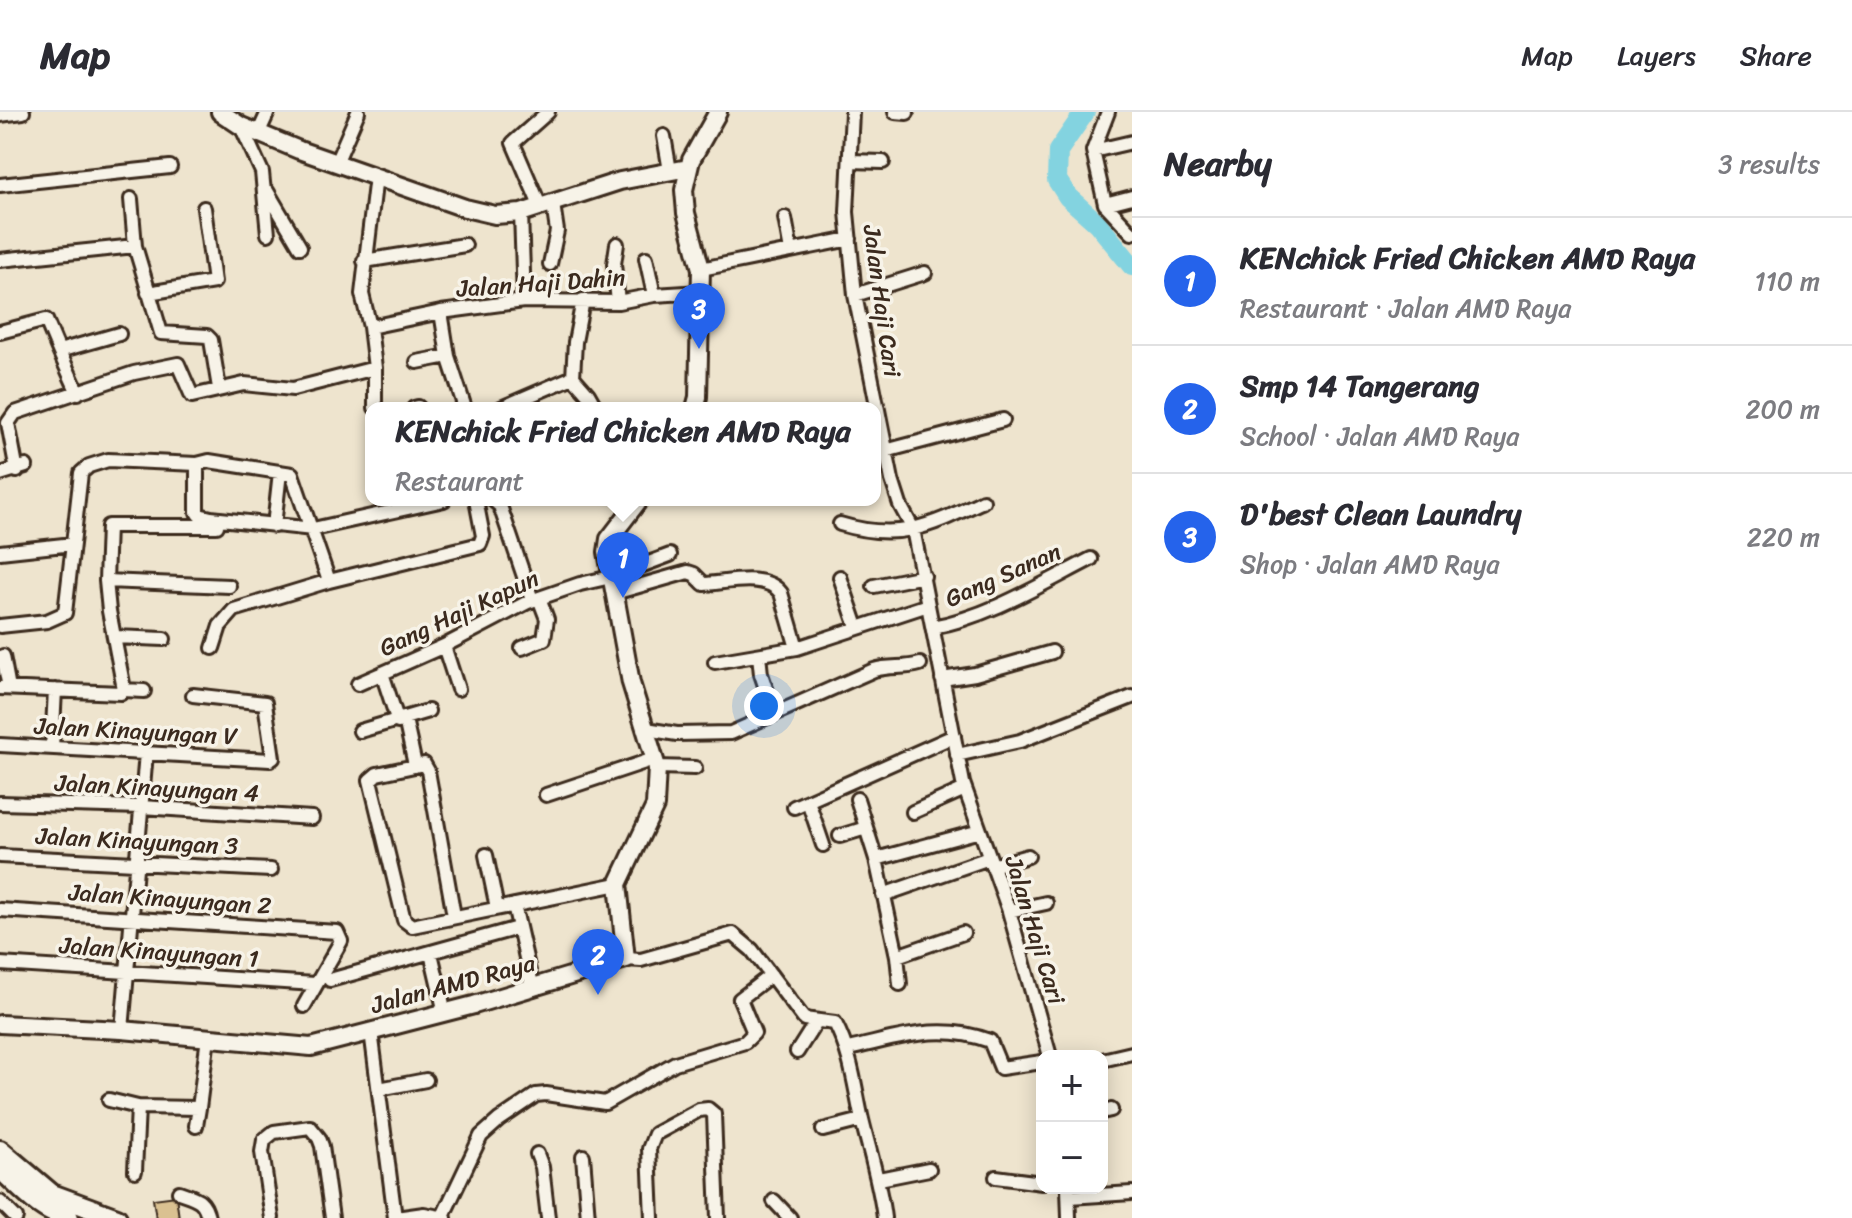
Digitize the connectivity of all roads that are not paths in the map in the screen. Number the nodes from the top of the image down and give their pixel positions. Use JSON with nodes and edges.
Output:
{"nodes":[{"id":1,"x":23,"y":112,"type":"edge"},
{"id":2,"x":220,"y":112,"type":"edge"},
{"id":3,"x":268,"y":112,"type":"edge"},
{"id":4,"x":358,"y":112,"type":"edge"},
{"id":5,"x":548,"y":112,"type":"edge"},
{"id":6,"x":718,"y":112,"type":"edge"},
{"id":7,"x":852,"y":112,"type":"edge"},
{"id":8,"x":895,"y":112,"type":"edge"},
{"id":9,"x":1108,"y":112,"type":"edge"},
{"id":10,"x":907,"y":113,"type":"edge"},
{"id":11,"x":0,"y":115,"type":"edge"},
{"id":12,"x":241,"y":126,"type":"junction"},
{"id":13,"x":258,"y":134,"type":"junction"},
{"id":14,"x":664,"y":136,"type":"dead end"},
{"id":15,"x":1132,"y":142,"type":"edge"},
{"id":16,"x":1093,"y":151,"type":"junction"},
{"id":17,"x":851,"y":161,"type":"junction"},
{"id":18,"x":883,"y":162,"type":"dead end"},
{"id":19,"x":336,"y":163,"type":"junction"},
{"id":20,"x":170,"y":167,"type":"dead end"},
{"id":21,"x":688,"y":168,"type":"junction"},
{"id":22,"x":670,"y":171,"type":"junction"},
{"id":23,"x":376,"y":176,"type":"junction"},
{"id":24,"x":0,"y":185,"type":"edge"},
{"id":25,"x":265,"y":188,"type":"junction"},
{"id":26,"x":1132,"y":197,"type":"edge"},
{"id":27,"x":131,"y":199,"type":"dead end"},
{"id":28,"x":1105,"y":204,"type":"junction"},
{"id":29,"x":547,"y":206,"type":"junction"},
{"id":30,"x":204,"y":208,"type":"dead end"},
{"id":31,"x":521,"y":213,"type":"junction"},
{"id":32,"x":785,"y":218,"type":"dead end"},
{"id":33,"x":1132,"y":233,"type":"edge"},
{"id":34,"x":268,"y":234,"type":"dead end"},
{"id":35,"x":850,"y":239,"type":"junction"},
{"id":36,"x":617,"y":244,"type":"dead end"},
{"id":37,"x":465,"y":245,"type":"dead end"},
{"id":38,"x":135,"y":246,"type":"junction"},
{"id":39,"x":300,"y":247,"type":"dead end"},
{"id":40,"x":791,"y":251,"type":"junction"},
{"id":41,"x":646,"y":258,"type":"dead end"},
{"id":42,"x":0,"y":260,"type":"edge"},
{"id":43,"x":364,"y":261,"type":"junction"},
{"id":44,"x":550,"y":264,"type":"dead end"},
{"id":45,"x":701,"y":269,"type":"junction"},
{"id":46,"x":925,"y":273,"type":"dead end"},
{"id":47,"x":702,"y":292,"type":"junction"},
{"id":48,"x":148,"y":293,"type":"junction"},
{"id":49,"x":654,"y":295,"type":"junction"},
{"id":50,"x":855,"y":295,"type":"junction"},
{"id":51,"x":583,"y":300,"type":"junction"},
{"id":52,"x":524,"y":301,"type":"junction"},
{"id":53,"x":618,"y":302,"type":"junction"},
{"id":54,"x":441,"y":312,"type":"junction"},
{"id":55,"x":370,"y":327,"type":"junction"},
{"id":56,"x":0,"y":332,"type":"edge"},
{"id":57,"x":119,"y":334,"type":"dead end"},
{"id":58,"x":59,"y":351,"type":"junction"},
{"id":59,"x":448,"y":356,"type":"junction"},
{"id":60,"x":417,"y":362,"type":"dead end"},
{"id":61,"x":375,"y":368,"type":"junction"},
{"id":62,"x":573,"y":377,"type":"junction"},
{"id":63,"x":219,"y":388,"type":"junction"},
{"id":64,"x":78,"y":393,"type":"junction"},
{"id":65,"x":375,"y":402,"type":"edge"},
{"id":66,"x":463,"y":402,"type":"edge"},
{"id":67,"x":515,"y":402,"type":"edge"},
{"id":68,"x":593,"y":402,"type":"edge"},
{"id":69,"x":697,"y":402,"type":"edge"},
{"id":70,"x":873,"y":402,"type":"edge"},
{"id":71,"x":1003,"y":420,"type":"dead end"},
{"id":72,"x":881,"y":440,"type":"edge"},
{"id":73,"x":885,"y":451,"type":"junction"},
{"id":74,"x":197,"y":464,"type":"junction"},
{"id":75,"x":280,"y":472,"type":"junction"},
{"id":76,"x":0,"y":474,"type":"edge"},
{"id":77,"x":983,"y":501,"type":"dead end"},
{"id":78,"x":417,"y":506,"type":"edge"},
{"id":79,"x":477,"y":506,"type":"edge"},
{"id":80,"x":503,"y":506,"type":"edge"},
{"id":81,"x":634,"y":506,"type":"edge"},
{"id":82,"x":840,"y":524,"type":"dead end"},
{"id":83,"x":217,"y":526,"type":"dead end"},
{"id":84,"x":274,"y":526,"type":"junction"},
{"id":85,"x":313,"y":529,"type":"junction"},
{"id":86,"x":913,"y":529,"type":"junction"},
{"id":87,"x":73,"y":544,"type":"junction"},
{"id":88,"x":0,"y":552,"type":"edge"},
{"id":89,"x":670,"y":555,"type":"dead end"},
{"id":90,"x":1091,"y":559,"type":"dead end"},
{"id":91,"x":924,"y":576,"type":"junction"},
{"id":92,"x":840,"y":577,"type":"dead end"},
{"id":93,"x":106,"y":581,"type":"junction"},
{"id":94,"x":329,"y":581,"type":"junction"},
{"id":95,"x":612,"y":585,"type":"junction"},
{"id":96,"x":229,"y":586,"type":"dead end"},
{"id":97,"x":874,"y":586,"type":"dead end"},
{"id":98,"x":536,"y":599,"type":"junction"},
{"id":99,"x":928,"y":605,"type":"junction"},
{"id":100,"x":0,"y":626,"type":"edge"},
{"id":101,"x":857,"y":627,"type":"junction"},
{"id":102,"x":932,"y":627,"type":"junction"},
{"id":103,"x":115,"y":637,"type":"junction"},
{"id":104,"x":164,"y":639,"type":"dead end"},
{"id":105,"x":444,"y":646,"type":"junction"},
{"id":106,"x":213,"y":648,"type":"dead end"},
{"id":107,"x":522,"y":648,"type":"dead end"},
{"id":108,"x":797,"y":648,"type":"junction"},
{"id":109,"x":1052,"y":652,"type":"dead end"},
{"id":110,"x":759,"y":655,"type":"junction"},
{"id":111,"x":3,"y":656,"type":"dead end"},
{"id":112,"x":715,"y":662,"type":"dead end"},
{"id":113,"x":920,"y":664,"type":"dead end"},
{"id":114,"x":382,"y":673,"type":"junction"},
{"id":115,"x":942,"y":679,"type":"junction"},
{"id":116,"x":358,"y":684,"type":"dead end"},
{"id":117,"x":5,"y":688,"type":"edge"},
{"id":118,"x":458,"y":689,"type":"dead end"},
{"id":119,"x":55,"y":690,"type":"junction"},
{"id":120,"x":123,"y":690,"type":"junction"},
{"id":121,"x":144,"y":691,"type":"dead end"},
{"id":122,"x":193,"y":695,"type":"dead end"},
{"id":123,"x":1132,"y":697,"type":"edge"},
{"id":124,"x":428,"y":711,"type":"dead end"},
{"id":125,"x":774,"y":712,"type":"junction"},
{"id":126,"x":402,"y":720,"type":"junction"},
{"id":127,"x":646,"y":729,"type":"junction"},
{"id":128,"x":360,"y":731,"type":"dead end"},
{"id":129,"x":954,"y":736,"type":"junction"},
{"id":130,"x":0,"y":745,"type":"edge"},
{"id":131,"x":52,"y":748,"type":"junction"},
{"id":132,"x":146,"y":753,"type":"junction"},
{"id":133,"x":957,"y":755,"type":"junction"},
{"id":134,"x":655,"y":763,"type":"junction"},
{"id":135,"x":415,"y":765,"type":"junction"},
{"id":136,"x":695,"y":768,"type":"dead end"},
{"id":137,"x":965,"y":789,"type":"junction"},
{"id":138,"x":546,"y":795,"type":"dead end"},
{"id":139,"x":857,"y":799,"type":"dead end"},
{"id":140,"x":808,"y":801,"type":"junction"},
{"id":141,"x":0,"y":803,"type":"edge"},
{"id":142,"x":141,"y":807,"type":"junction"},
{"id":143,"x":794,"y":807,"type":"dead end"},
{"id":144,"x":913,"y":812,"type":"dead end"},
{"id":145,"x":312,"y":818,"type":"dead end"},
{"id":146,"x":866,"y":828,"type":"junction"},
{"id":147,"x":980,"y":831,"type":"junction"},
{"id":148,"x":840,"y":836,"type":"dead end"},
{"id":149,"x":823,"y":845,"type":"dead end"},
{"id":150,"x":486,"y":855,"type":"dead end"},
{"id":151,"x":0,"y":856,"type":"edge"},
{"id":152,"x":1028,"y":856,"type":"dead end"},
{"id":153,"x":876,"y":859,"type":"junction"},
{"id":154,"x":991,"y":862,"type":"junction"},
{"id":155,"x":136,"y":863,"type":"junction"},
{"id":156,"x":271,"y":870,"type":"dead end"},
{"id":157,"x":618,"y":884,"type":"junction"},
{"id":158,"x":883,"y":895,"type":"junction"},
{"id":159,"x":1046,"y":903,"type":"dead end"},
{"id":160,"x":514,"y":905,"type":"junction"},
{"id":161,"x":497,"y":908,"type":"junction"},
{"id":162,"x":0,"y":910,"type":"edge"},
{"id":163,"x":1009,"y":911,"type":"junction"},
{"id":164,"x":454,"y":916,"type":"junction"},
{"id":165,"x":132,"y":917,"type":"junction"},
{"id":166,"x":514,"y":929,"type":"dead end"},
{"id":167,"x":963,"y":933,"type":"dead end"},
{"id":168,"x":431,"y":953,"type":"junction"},
{"id":169,"x":897,"y":956,"type":"junction"},
{"id":170,"x":626,"y":959,"type":"junction"},
{"id":171,"x":0,"y":964,"type":"edge"},
{"id":172,"x":127,"y":971,"type":"junction"},
{"id":173,"x":771,"y":975,"type":"junction"},
{"id":174,"x":330,"y":980,"type":"dead end"},
{"id":175,"x":315,"y":984,"type":"junction"},
{"id":176,"x":900,"y":984,"type":"dead end"},
{"id":177,"x":533,"y":989,"type":"junction"},
{"id":178,"x":304,"y":1006,"type":"dead end"},
{"id":179,"x":445,"y":1013,"type":"junction"},
{"id":180,"x":816,"y":1022,"type":"junction"},
{"id":181,"x":0,"y":1024,"type":"edge"},
{"id":182,"x":122,"y":1030,"type":"junction"},
{"id":183,"x":371,"y":1031,"type":"junction"},
{"id":184,"x":208,"y":1037,"type":"junction"},
{"id":185,"x":848,"y":1049,"type":"junction"},
{"id":186,"x":1048,"y":1050,"type":"edge"},
{"id":187,"x":797,"y":1052,"type":"dead end"},
{"id":188,"x":1132,"y":1053,"type":"edge"},
{"id":189,"x":1108,"y":1059,"type":"edge"},
{"id":190,"x":1036,"y":1063,"type":"edge"},
{"id":191,"x":426,"y":1080,"type":"dead end"},
{"id":192,"x":379,"y":1089,"type":"junction"},
{"id":193,"x":109,"y":1100,"type":"dead end"},
{"id":194,"x":138,"y":1107,"type":"junction"},
{"id":195,"x":199,"y":1108,"type":"junction"},
{"id":196,"x":862,"y":1120,"type":"junction"},
{"id":197,"x":196,"y":1126,"type":"dead end"},
{"id":198,"x":823,"y":1130,"type":"dead end"},
{"id":199,"x":0,"y":1150,"type":"edge"},
{"id":200,"x":537,"y":1154,"type":"dead end"},
{"id":201,"x":583,"y":1156,"type":"dead end"},
{"id":202,"x":929,"y":1169,"type":"dead end"},
{"id":203,"x":8,"y":1170,"type":"edge"},
{"id":204,"x":135,"y":1171,"type":"dead end"},
{"id":205,"x":996,"y":1177,"type":"dead end"},
{"id":206,"x":879,"y":1179,"type":"junction"},
{"id":207,"x":1036,"y":1182,"type":"edge"},
{"id":208,"x":179,"y":1192,"type":"dead end"},
{"id":209,"x":1108,"y":1193,"type":"edge"},
{"id":210,"x":1132,"y":1193,"type":"edge"},
{"id":211,"x":1068,"y":1194,"type":"edge"},
{"id":212,"x":774,"y":1201,"type":"dead end"},
{"id":213,"x":0,"y":1202,"type":"edge"},
{"id":214,"x":16,"y":1218,"type":"edge"},
{"id":215,"x":69,"y":1218,"type":"edge"},
{"id":216,"x":117,"y":1218,"type":"edge"},
{"id":217,"x":208,"y":1218,"type":"edge"},
{"id":218,"x":272,"y":1218,"type":"edge"},
{"id":219,"x":332,"y":1218,"type":"edge"},
{"id":220,"x":395,"y":1218,"type":"edge"},
{"id":221,"x":443,"y":1218,"type":"edge"},
{"id":222,"x":548,"y":1218,"type":"edge"},
{"id":223,"x":588,"y":1218,"type":"edge"},
{"id":224,"x":652,"y":1218,"type":"edge"},
{"id":225,"x":718,"y":1218,"type":"edge"},
{"id":226,"x":790,"y":1218,"type":"edge"},
{"id":227,"x":884,"y":1218,"type":"edge"},
{"id":228,"x":1069,"y":1218,"type":"edge"}],
"edges":[{"from":1,"to":11,"type":"street"},
{"from":2,"to":12,"type":"street"},
{"from":3,"to":13,"type":"street"},
{"from":4,"to":19,"type":"street"},
{"from":5,"to":29,"type":"street"},
{"from":6,"to":21,"type":"street"},
{"from":7,"to":17,"type":"street","name":"Jalan Haji Cari"},
{"from":8,"to":10,"type":"street"},
{"from":9,"to":16,"type":"street"},
{"from":12,"to":13,"type":"street"},
{"from":12,"to":25,"type":"street"},
{"from":13,"to":19,"type":"street"},
{"from":14,"to":22,"type":"street"},
{"from":15,"to":16,"type":"street"},
{"from":16,"to":28,"type":"street"},
{"from":17,"to":18,"type":"street"},
{"from":17,"to":35,"type":"street","name":"Jalan Haji Cari"},
{"from":19,"to":23,"type":"street"},
{"from":20,"to":24,"type":"street"},
{"from":21,"to":22,"type":"street"},
{"from":21,"to":45,"type":"street"},
{"from":22,"to":29,"type":"street"},
{"from":23,"to":31,"type":"street"},
{"from":23,"to":43,"type":"street"},
{"from":25,"to":34,"type":"street"},
{"from":25,"to":39,"type":"street"},
{"from":26,"to":28,"type":"street"},
{"from":27,"to":38,"type":"street"},
{"from":28,"to":33,"type":"street"},
{"from":29,"to":31,"type":"street"},
{"from":29,"to":44,"type":"street"},
{"from":30,"to":48,"type":"street"},
{"from":31,"to":52,"type":"street"},
{"from":32,"to":40,"type":"street"},
{"from":35,"to":40,"type":"street"},
{"from":35,"to":50,"type":"street","name":"Jalan Haji Cari"},
{"from":36,"to":53,"type":"street"},
{"from":37,"to":43,"type":"street"},
{"from":38,"to":42,"type":"street"},
{"from":38,"to":48,"type":"street"},
{"from":40,"to":45,"type":"street"},
{"from":41,"to":49,"type":"street"},
{"from":43,"to":55,"type":"street"},
{"from":45,"to":47,"type":"street"},
{"from":46,"to":50,"type":"street"},
{"from":47,"to":49,"type":"street","name":"Jalan Haji Dahin"},
{"from":47,"to":69,"type":"street"},
{"from":48,"to":63,"type":"street"},
{"from":49,"to":53,"type":"street","name":"Jalan Haji Dahin"},
{"from":50,"to":70,"type":"street","name":"Jalan Haji Cari"},
{"from":51,"to":52,"type":"street","name":"Jalan Haji Dahin"},
{"from":51,"to":53,"type":"street","name":"Jalan Haji Dahin"},
{"from":51,"to":62,"type":"street"},
{"from":52,"to":54,"type":"street","name":"Jalan Haji Dahin"},
{"from":54,"to":55,"type":"street","name":"Jalan Haji Dahin"},
{"from":54,"to":59,"type":"street"},
{"from":55,"to":61,"type":"street"},
{"from":56,"to":58,"type":"street"},
{"from":57,"to":58,"type":"street"},
{"from":58,"to":64,"type":"street"},
{"from":59,"to":60,"type":"street"},
{"from":59,"to":66,"type":"street"},
{"from":61,"to":63,"type":"street"},
{"from":61,"to":65,"type":"street"},
{"from":62,"to":67,"type":"street"},
{"from":62,"to":68,"type":"street"},
{"from":63,"to":64,"type":"street"},
{"from":64,"to":76,"type":"street"},
{"from":71,"to":73,"type":"street"},
{"from":72,"to":73,"type":"street","name":"Jalan Haji Cari"},
{"from":73,"to":86,"type":"street","name":"Jalan Haji Cari"},
{"from":74,"to":75,"type":"street"},
{"from":74,"to":84,"type":"street"},
{"from":74,"to":87,"type":"street"},
{"from":75,"to":84,"type":"street"},
{"from":75,"to":85,"type":"street"},
{"from":77,"to":86,"type":"street"},
{"from":78,"to":85,"type":"street"},
{"from":79,"to":94,"type":"street"},
{"from":80,"to":98,"type":"street"},
{"from":81,"to":95,"type":"street"},
{"from":82,"to":86,"type":"street"},
{"from":83,"to":93,"type":"street"},
{"from":84,"to":85,"type":"street"},
{"from":85,"to":94,"type":"street"},
{"from":86,"to":91,"type":"street","name":"Jalan Haji Cari"},
{"from":87,"to":88,"type":"street"},
{"from":87,"to":100,"type":"street"},
{"from":89,"to":95,"type":"street","name":"Gang Haji Kapun"},
{"from":90,"to":102,"type":"street","name":"Gang Sanan"},
{"from":91,"to":97,"type":"street"},
{"from":91,"to":99,"type":"street","name":"Jalan Haji Cari"},
{"from":92,"to":101,"type":"street"},
{"from":93,"to":96,"type":"street"},
{"from":93,"to":103,"type":"street"},
{"from":94,"to":106,"type":"street"},
{"from":95,"to":98,"type":"street","name":"Gang Haji Kapun"},
{"from":95,"to":108,"type":"street"},
{"from":95,"to":127,"type":"street"},
{"from":98,"to":105,"type":"street","name":"Gang Haji Kapun"},
{"from":98,"to":107,"type":"street"},
{"from":99,"to":101,"type":"street"},
{"from":99,"to":102,"type":"street","name":"Jalan Haji Cari"},
{"from":101,"to":108,"type":"street"},
{"from":102,"to":115,"type":"street","name":"Jalan Haji Cari"},
{"from":103,"to":104,"type":"street"},
{"from":103,"to":120,"type":"street"},
{"from":105,"to":114,"type":"street","name":"Gang Haji Kapun"},
{"from":105,"to":118,"type":"street"},
{"from":108,"to":110,"type":"street"},
{"from":109,"to":115,"type":"street"},
{"from":110,"to":112,"type":"street"},
{"from":110,"to":125,"type":"street"},
{"from":111,"to":117,"type":"street"},
{"from":113,"to":125,"type":"street"},
{"from":114,"to":116,"type":"street","name":"Gang Haji Kapun"},
{"from":114,"to":126,"type":"street"},
{"from":115,"to":129,"type":"street","name":"Jalan Haji Cari"},
{"from":117,"to":119,"type":"street"},
{"from":119,"to":120,"type":"street"},
{"from":119,"to":131,"type":"street"},
{"from":120,"to":121,"type":"street"},
{"from":122,"to":132,"type":"street","name":"Jalan Kinayungan V"},
{"from":123,"to":133,"type":"street"},
{"from":124,"to":126,"type":"street"},
{"from":125,"to":127,"type":"street"},
{"from":126,"to":128,"type":"street"},
{"from":126,"to":135,"type":"street"},
{"from":127,"to":134,"type":"street"},
{"from":129,"to":133,"type":"street","name":"Jalan Haji Cari"},
{"from":129,"to":140,"type":"street"},
{"from":130,"to":131,"type":"street","name":"Jalan Kinayungan V"},
{"from":131,"to":132,"type":"street","name":"Jalan Kinayungan V"},
{"from":132,"to":142,"type":"street"},
{"from":133,"to":137,"type":"street","name":"Jalan Haji Cari"},
{"from":134,"to":136,"type":"street"},
{"from":134,"to":138,"type":"street"},
{"from":134,"to":157,"type":"street"},
{"from":135,"to":164,"type":"street"},
{"from":135,"to":164,"type":"street"},
{"from":137,"to":144,"type":"street"},
{"from":137,"to":147,"type":"street","name":"Jalan Haji Cari"},
{"from":139,"to":146,"type":"street"},
{"from":140,"to":143,"type":"street"},
{"from":140,"to":149,"type":"street"},
{"from":141,"to":142,"type":"street","name":"Jalan Kinayungan 4"},
{"from":142,"to":145,"type":"street","name":"Jalan Kinayungan 4"},
{"from":142,"to":155,"type":"street"},
{"from":146,"to":148,"type":"street"},
{"from":146,"to":153,"type":"street"},
{"from":147,"to":153,"type":"street"},
{"from":147,"to":154,"type":"street","name":"Jalan Haji Cari"},
{"from":150,"to":161,"type":"street"},
{"from":151,"to":155,"type":"street","name":"Jalan Kinayungan 3"},
{"from":152,"to":154,"type":"street"},
{"from":153,"to":158,"type":"street"},
{"from":154,"to":158,"type":"street"},
{"from":154,"to":163,"type":"street","name":"Jalan Haji Cari"},
{"from":155,"to":156,"type":"street","name":"Jalan Kinayungan 3"},
{"from":155,"to":165,"type":"street"},
{"from":157,"to":160,"type":"street"},
{"from":157,"to":170,"type":"street"},
{"from":158,"to":169,"type":"street"},
{"from":159,"to":163,"type":"street"},
{"from":160,"to":161,"type":"street"},
{"from":160,"to":177,"type":"street"},
{"from":161,"to":164,"type":"street"},
{"from":162,"to":165,"type":"street","name":"Jalan Kinayungan 2"},
{"from":163,"to":186,"type":"street","name":"Jalan Haji Cari"},
{"from":165,"to":172,"type":"street"},
{"from":165,"to":175,"type":"street","name":"Jalan Kinayungan 2"},
{"from":166,"to":168,"type":"street"},
{"from":167,"to":169,"type":"street"},
{"from":168,"to":174,"type":"street"},
{"from":168,"to":179,"type":"street"},
{"from":169,"to":176,"type":"street"},
{"from":170,"to":173,"type":"street"},
{"from":170,"to":177,"type":"street","name":"Jalan AMD Raya"},
{"from":171,"to":172,"type":"street","name":"Jalan Kinayungan 1"},
{"from":172,"to":175,"type":"street","name":"Jalan Kinayungan 1"},
{"from":172,"to":182,"type":"street"},
{"from":173,"to":180,"type":"street"},
{"from":173,"to":221,"type":"street"},
{"from":175,"to":178,"type":"street"},
{"from":177,"to":179,"type":"street","name":"Jalan AMD Raya"},
{"from":179,"to":183,"type":"street","name":"Jalan AMD Raya"},
{"from":180,"to":185,"type":"street"},
{"from":180,"to":187,"type":"street"},
{"from":181,"to":182,"type":"street","name":"Jalan AMD Raya"},
{"from":182,"to":184,"type":"street","name":"Jalan AMD Raya"},
{"from":183,"to":184,"type":"street","name":"Jalan AMD Raya"},
{"from":183,"to":192,"type":"street"},
{"from":184,"to":195,"type":"street"},
{"from":185,"to":190,"type":"street"},
{"from":185,"to":196,"type":"street"},
{"from":188,"to":189,"type":"street"},
{"from":191,"to":192,"type":"street"},
{"from":192,"to":220,"type":"street"},
{"from":193,"to":194,"type":"street"},
{"from":194,"to":195,"type":"street"},
{"from":194,"to":204,"type":"street"},
{"from":195,"to":197,"type":"street"},
{"from":196,"to":198,"type":"street"},
{"from":196,"to":206,"type":"street"},
{"from":199,"to":203,"type":"main road"},
{"from":200,"to":222,"type":"street"},
{"from":201,"to":223,"type":"street"},
{"from":202,"to":206,"type":"street"},
{"from":203,"to":215,"type":"main road"},
{"from":203,"to":216,"type":"main road"},
{"from":205,"to":207,"type":"street"},
{"from":206,"to":227,"type":"street"},
{"from":208,"to":217,"type":"street"},
{"from":209,"to":210,"type":"street"},
{"from":211,"to":228,"type":"street"},
{"from":212,"to":226,"type":"street"},
{"from":213,"to":214,"type":"street"},
{"from":218,"to":219,"type":"street"},
{"from":220,"to":221,"type":"street"},
{"from":224,"to":225,"type":"street"}]}
